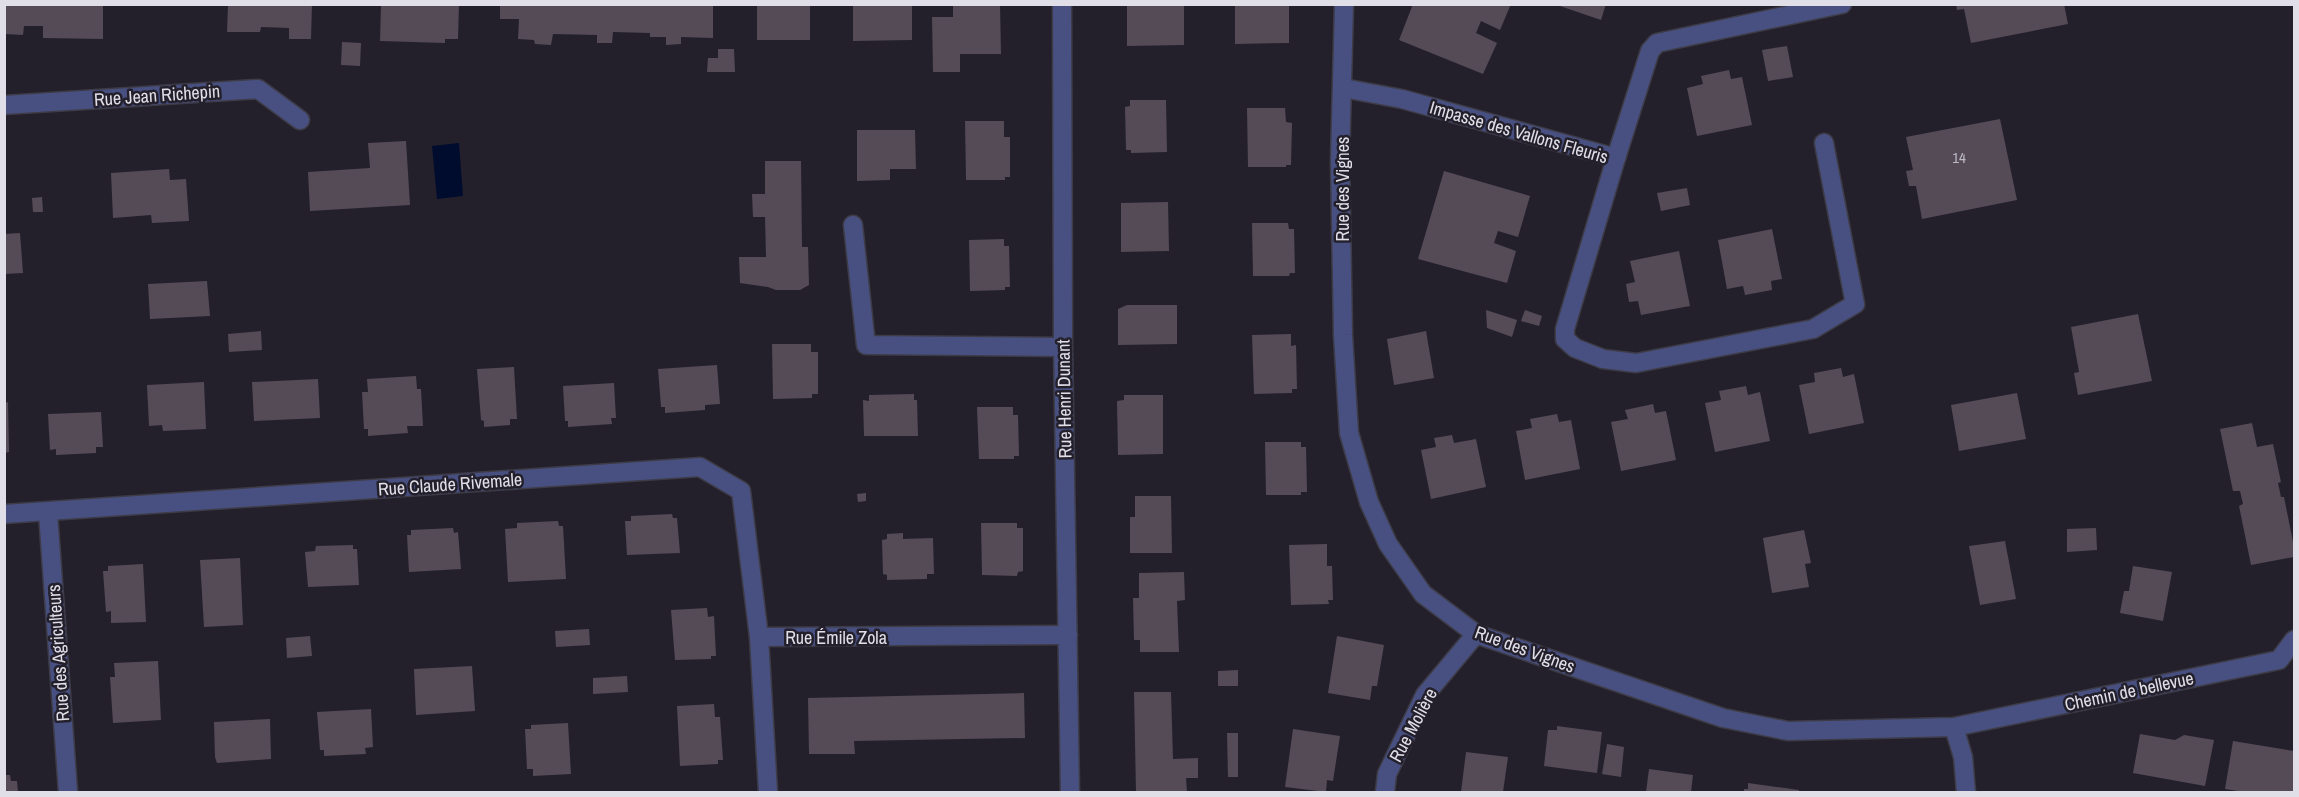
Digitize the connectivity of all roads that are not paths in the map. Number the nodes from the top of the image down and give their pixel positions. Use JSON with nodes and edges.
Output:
{"nodes":[{"id":1,"x":1062,"y":4,"type":"edge"},
{"id":2,"x":1344,"y":4,"type":"edge"},
{"id":3,"x":1842,"y":4,"type":"edge"},
{"id":4,"x":1343,"y":88,"type":"junction"},
{"id":5,"x":4,"y":105,"type":"edge"},
{"id":6,"x":300,"y":120,"type":"dead end"},
{"id":7,"x":1824,"y":143,"type":"dead end"},
{"id":8,"x":1616,"y":158,"type":"junction"},
{"id":9,"x":854,"y":225,"type":"dead end"},
{"id":10,"x":1063,"y":347,"type":"junction"},
{"id":11,"x":48,"y":513,"type":"junction"},
{"id":12,"x":4,"y":514,"type":"edge"},
{"id":13,"x":1476,"y":634,"type":"junction"},
{"id":14,"x":1068,"y":635,"type":"junction"},
{"id":15,"x":759,"y":637,"type":"junction"},
{"id":16,"x":2295,"y":640,"type":"edge"},
{"id":17,"x":1954,"y":727,"type":"junction"},
{"id":18,"x":68,"y":792,"type":"edge"},
{"id":19,"x":768,"y":792,"type":"edge"},
{"id":20,"x":1070,"y":792,"type":"edge"},
{"id":21,"x":1385,"y":792,"type":"edge"},
{"id":22,"x":1966,"y":792,"type":"edge"}],
"edges":[{"from":1,"to":10,"type":"street","name":"Rue Henri Dunant"},
{"from":2,"to":4,"type":"street","name":"Rue des Vignes"},
{"from":3,"to":8,"type":"street"},
{"from":4,"to":8,"type":"street","name":"Impasse des Vallons Fleuris"},
{"from":4,"to":13,"type":"street","name":"Rue des Vignes"},
{"from":5,"to":6,"type":"street","name":"Rue Jean Richepin"},
{"from":7,"to":8,"type":"street","name":"Impasse des Vallons Fleuris"},
{"from":9,"to":10,"type":"street"},
{"from":10,"to":14,"type":"street","name":"Rue Henri Dunant"},
{"from":11,"to":12,"type":"street","name":"Rue Claude Rivemale"},
{"from":11,"to":15,"type":"street","name":"Rue Claude Rivemale"},
{"from":11,"to":18,"type":"street","name":"Rue des Agriculteurs"},
{"from":13,"to":17,"type":"street","name":"Rue des Vignes"},
{"from":13,"to":21,"type":"street","name":"Rue Molière"},
{"from":14,"to":15,"type":"street","name":"Rue Émile Zola"},
{"from":14,"to":20,"type":"street","name":"Rue Henri Dunant"},
{"from":15,"to":19,"type":"street","name":"Rue Émile Zola"},
{"from":16,"to":17,"type":"street","name":"Chemin de bellevue"},
{"from":17,"to":22,"type":"street"}]}
